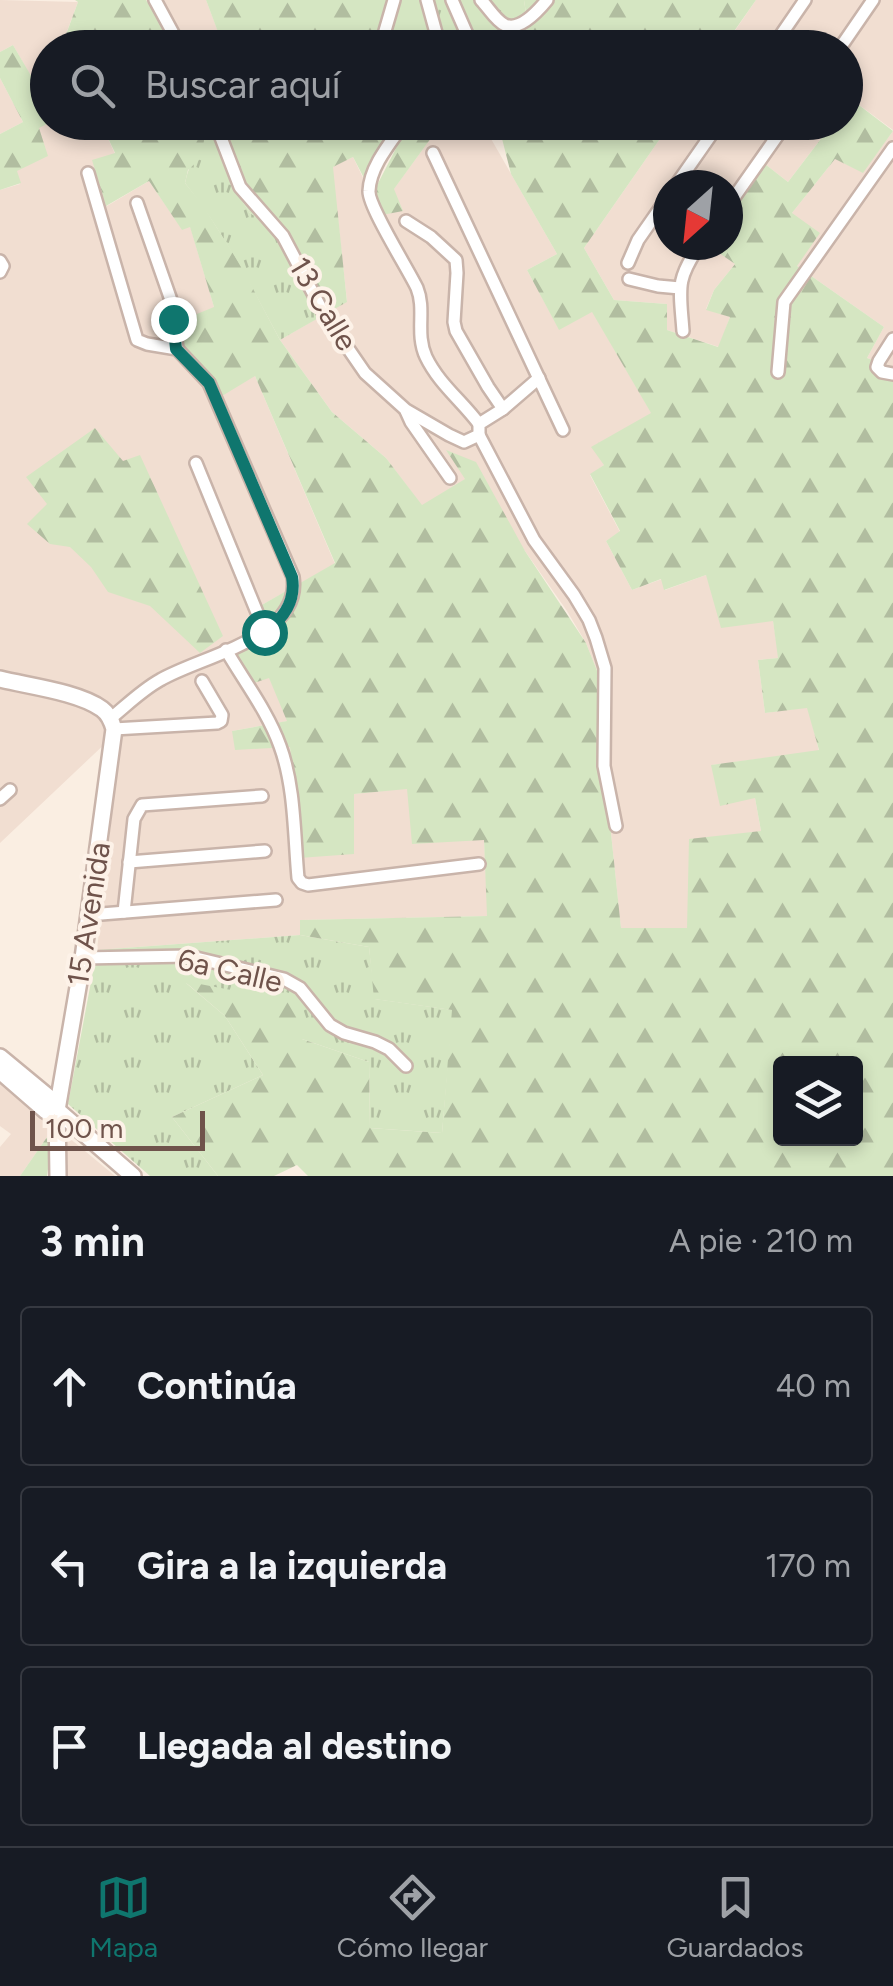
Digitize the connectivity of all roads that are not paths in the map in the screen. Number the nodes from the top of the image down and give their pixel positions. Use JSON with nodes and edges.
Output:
{"nodes":[{"id":1,"x":155,"y":0,"type":"edge"},
{"id":2,"x":394,"y":0,"type":"edge"},
{"id":3,"x":427,"y":0,"type":"edge"},
{"id":4,"x":452,"y":0,"type":"edge"},
{"id":5,"x":481,"y":0,"type":"edge"},
{"id":6,"x":804,"y":0,"type":"edge"},
{"id":7,"x":542,"y":2,"type":"edge"},
{"id":8,"x":868,"y":2,"type":"edge"},
{"id":9,"x":171,"y":30,"type":"edge"},
{"id":10,"x":385,"y":30,"type":"edge"},
{"id":11,"x":435,"y":30,"type":"edge"},
{"id":12,"x":466,"y":30,"type":"edge"},
{"id":13,"x":784,"y":30,"type":"edge"},
{"id":14,"x":851,"y":30,"type":"edge"},
{"id":15,"x":222,"y":140,"type":"edge"},
{"id":16,"x":394,"y":140,"type":"edge"},
{"id":17,"x":707,"y":140,"type":"edge"},
{"id":18,"x":774,"y":140,"type":"edge"},
{"id":19,"x":893,"y":148,"type":"edge"},
{"id":20,"x":434,"y":153,"type":"dead end"},
{"id":21,"x":686,"y":170,"type":"edge"},
{"id":22,"x":88,"y":173,"type":"dead end"},
{"id":23,"x":743,"y":185,"type":"edge"},
{"id":24,"x":136,"y":202,"type":"dead end"},
{"id":25,"x":653,"y":218,"type":"edge"},
{"id":26,"x":406,"y":221,"type":"dead end"},
{"id":27,"x":691,"y":260,"type":"edge"},
{"id":28,"x":0,"y":261,"type":"edge"},
{"id":29,"x":628,"y":263,"type":"dead end"},
{"id":30,"x":0,"y":272,"type":"edge"},
{"id":31,"x":629,"y":279,"type":"dead end"},
{"id":32,"x":681,"y":294,"type":"junction"},
{"id":33,"x":682,"y":331,"type":"dead end"},
{"id":34,"x":893,"y":340,"type":"edge"},
{"id":35,"x":176,"y":349,"type":"junction"},
{"id":36,"x":778,"y":372,"type":"dead end"},
{"id":37,"x":893,"y":374,"type":"edge"},
{"id":38,"x":538,"y":378,"type":"junction"},
{"id":39,"x":504,"y":409,"type":"junction"},
{"id":40,"x":406,"y":410,"type":"junction"},
{"id":41,"x":563,"y":430,"type":"dead end"},
{"id":42,"x":477,"y":433,"type":"junction"},
{"id":43,"x":196,"y":463,"type":"dead end"},
{"id":44,"x":450,"y":478,"type":"dead end"},
{"id":45,"x":264,"y":632,"type":"junction"},
{"id":46,"x":226,"y":650,"type":"junction"},
{"id":47,"x":0,"y":679,"type":"edge"},
{"id":48,"x":202,"y":681,"type":"dead end"},
{"id":49,"x":112,"y":724,"type":"junction"},
{"id":50,"x":10,"y":790,"type":"dead end"},
{"id":51,"x":262,"y":796,"type":"dead end"},
{"id":52,"x":0,"y":800,"type":"edge"},
{"id":53,"x":616,"y":826,"type":"dead end"},
{"id":54,"x":265,"y":851,"type":"dead end"},
{"id":55,"x":130,"y":862,"type":"junction"},
{"id":56,"x":478,"y":864,"type":"dead end"},
{"id":57,"x":276,"y":900,"type":"dead end"},
{"id":58,"x":124,"y":912,"type":"junction"},
{"id":59,"x":89,"y":915,"type":"junction"},
{"id":60,"x":83,"y":958,"type":"junction"},
{"id":61,"x":0,"y":1057,"type":"edge"},
{"id":62,"x":406,"y":1066,"type":"dead end"},
{"id":63,"x":0,"y":1071,"type":"edge"},
{"id":64,"x":57,"y":1110,"type":"junction"},
{"id":65,"x":58,"y":1176,"type":"edge"},
{"id":66,"x":133,"y":1176,"type":"edge"}],
"edges":[{"from":1,"to":9,"type":"street"},
{"from":2,"to":10,"type":"street"},
{"from":3,"to":11,"type":"street"},
{"from":4,"to":12,"type":"street"},
{"from":5,"to":7,"type":"street"},
{"from":6,"to":13,"type":"street"},
{"from":8,"to":14,"type":"street"},
{"from":15,"to":40,"type":"street","name":"13 Calle"},
{"from":16,"to":42,"type":"street"},
{"from":17,"to":21,"type":"street"},
{"from":18,"to":23,"type":"street"},
{"from":19,"to":36,"type":"street"},
{"from":20,"to":38,"type":"street"},
{"from":22,"to":35,"type":"street"},
{"from":24,"to":35,"type":"street"},
{"from":25,"to":29,"type":"street"},
{"from":26,"to":39,"type":"street"},
{"from":27,"to":32,"type":"street"},
{"from":28,"to":30,"type":"street"},
{"from":31,"to":32,"type":"street"},
{"from":32,"to":33,"type":"street"},
{"from":34,"to":37,"type":"street"},
{"from":35,"to":45,"type":"street"},
{"from":38,"to":39,"type":"street"},
{"from":38,"to":41,"type":"street"},
{"from":39,"to":42,"type":"street"},
{"from":40,"to":42,"type":"street","name":"13 Calle"},
{"from":40,"to":44,"type":"street"},
{"from":42,"to":53,"type":"street"},
{"from":43,"to":45,"type":"street"},
{"from":45,"to":46,"type":"street"},
{"from":46,"to":49,"type":"street"},
{"from":46,"to":56,"type":"street"},
{"from":47,"to":49,"type":"street"},
{"from":48,"to":49,"type":"street"},
{"from":49,"to":59,"type":"street","name":"15 Avenida"},
{"from":50,"to":52,"type":"street"},
{"from":51,"to":55,"type":"street"},
{"from":54,"to":55,"type":"street"},
{"from":55,"to":58,"type":"street"},
{"from":57,"to":58,"type":"street"},
{"from":58,"to":59,"type":"street"},
{"from":59,"to":60,"type":"street","name":"15 Avenida"},
{"from":60,"to":62,"type":"street","name":"6a Calle"},
{"from":60,"to":64,"type":"street","name":"15 Avenida"},
{"from":61,"to":64,"type":"street"},
{"from":63,"to":64,"type":"street"},
{"from":64,"to":65,"type":"street","name":"15 Avenida"},
{"from":64,"to":66,"type":"street"}]}
